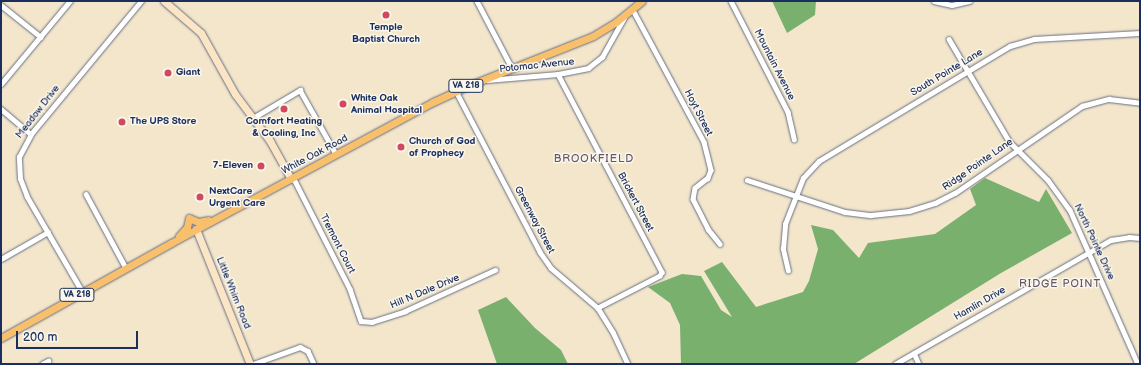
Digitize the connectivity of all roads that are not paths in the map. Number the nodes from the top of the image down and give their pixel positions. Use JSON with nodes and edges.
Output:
{"nodes":[{"id":1,"x":70,"y":1,"type":"edge"},
{"id":2,"x":141,"y":1,"type":"edge"},
{"id":3,"x":164,"y":1,"type":"edge"},
{"id":4,"x":478,"y":1,"type":"edge"},
{"id":5,"x":731,"y":1,"type":"edge"},
{"id":6,"x":934,"y":1,"type":"edge"},
{"id":7,"x":970,"y":1,"type":"edge"},
{"id":8,"x":640,"y":2,"type":"edge"},
{"id":9,"x":1,"y":5,"type":"edge"},
{"id":10,"x":633,"y":10,"type":"junction"},
{"id":11,"x":626,"y":16,"type":"junction"},
{"id":12,"x":1140,"y":33,"type":"edge"},
{"id":13,"x":41,"y":36,"type":"junction"},
{"id":14,"x":949,"y":39,"type":"dead end"},
{"id":15,"x":512,"y":68,"type":"junction"},
{"id":16,"x":967,"y":71,"type":"junction"},
{"id":17,"x":558,"y":74,"type":"junction"},
{"id":18,"x":1,"y":84,"type":"edge"},
{"id":19,"x":470,"y":85,"type":"junction"},
{"id":20,"x":456,"y":91,"type":"junction"},
{"id":21,"x":1140,"y":103,"type":"edge"},
{"id":22,"x":1,"y":109,"type":"edge"},
{"id":23,"x":253,"y":118,"type":"junction"},
{"id":24,"x":31,"y":134,"type":"junction"},
{"id":25,"x":794,"y":140,"type":"dead end"},
{"id":26,"x":1016,"y":150,"type":"junction"},
{"id":27,"x":336,"y":154,"type":"junction"},
{"id":28,"x":292,"y":178,"type":"junction"},
{"id":29,"x":747,"y":180,"type":"dead end"},
{"id":30,"x":86,"y":194,"type":"dead end"},
{"id":31,"x":795,"y":196,"type":"junction"},
{"id":32,"x":224,"y":214,"type":"junction"},
{"id":33,"x":196,"y":229,"type":"junction"},
{"id":34,"x":48,"y":232,"type":"junction"},
{"id":35,"x":1140,"y":238,"type":"edge"},
{"id":36,"x":171,"y":243,"type":"junction"},
{"id":37,"x":720,"y":244,"type":"dead end"},
{"id":38,"x":1089,"y":252,"type":"junction"},
{"id":39,"x":1,"y":258,"type":"edge"},
{"id":40,"x":126,"y":268,"type":"junction"},
{"id":41,"x":495,"y":270,"type":"dead end"},
{"id":42,"x":788,"y":271,"type":"dead end"},
{"id":43,"x":82,"y":292,"type":"junction"},
{"id":44,"x":598,"y":308,"type":"junction"},
{"id":45,"x":361,"y":321,"type":"joint"},
{"id":46,"x":1,"y":338,"type":"edge"},
{"id":47,"x":914,"y":353,"type":"junction"},
{"id":48,"x":48,"y":360,"type":"dead end"},
{"id":49,"x":42,"y":364,"type":"edge"},
{"id":50,"x":250,"y":364,"type":"edge"},
{"id":51,"x":253,"y":364,"type":"edge"},
{"id":52,"x":314,"y":364,"type":"edge"},
{"id":53,"x":628,"y":364,"type":"edge"},
{"id":54,"x":895,"y":364,"type":"edge"},
{"id":55,"x":919,"y":364,"type":"edge"},
{"id":56,"x":1138,"y":364,"type":"edge"}],
"edges":[{"from":1,"to":13,"type":"street"},
{"from":2,"to":24,"type":"street","name":"Meadow Drive"},
{"from":3,"to":23,"type":"street"},
{"from":4,"to":15,"type":"street"},
{"from":5,"to":25,"type":"street","name":"Mountain Avenue"},
{"from":6,"to":7,"type":"street"},
{"from":8,"to":10,"type":"main road","name":"White Oak Road","number":"VA 218"},
{"from":9,"to":13,"type":"street"},
{"from":10,"to":11,"type":"main road","name":"White Oak Road","number":"VA 218"},
{"from":10,"to":37,"type":"street","name":"Hoyt Street"},
{"from":11,"to":15,"type":"main road","name":"White Oak Road","number":"VA 218"},
{"from":11,"to":17,"type":"street","name":"Potomac Avenue"},
{"from":12,"to":16,"type":"street","name":"South Pointe Lane"},
{"from":13,"to":18,"type":"street"},
{"from":14,"to":16,"type":"street","name":"North Pointe Drive"},
{"from":15,"to":19,"type":"main road","name":"White Oak Road","number":"VA 218"},
{"from":16,"to":26,"type":"street","name":"North Pointe Drive"},
{"from":16,"to":31,"type":"street","name":"South Pointe Lane"},
{"from":17,"to":19,"type":"street","name":"Potomac Avenue"},
{"from":17,"to":44,"type":"street","name":"Brickert Street"},
{"from":19,"to":20,"type":"main road","name":"White Oak Road","number":"VA 218"},
{"from":20,"to":27,"type":"main road","name":"White Oak Road","number":"VA 218"},
{"from":20,"to":44,"type":"street","name":"Greenway Street"},
{"from":21,"to":26,"type":"street","name":"Ridge Pointe Lane"},
{"from":22,"to":24,"type":"street"},
{"from":23,"to":27,"type":"street"},
{"from":23,"to":28,"type":"street"},
{"from":24,"to":34,"type":"street","name":"Meadow Drive"},
{"from":26,"to":31,"type":"street","name":"Ridge Pointe Lane"},
{"from":26,"to":38,"type":"street","name":"North Pointe Drive"},
{"from":27,"to":28,"type":"main road","name":"White Oak Road","number":"VA 218"},
{"from":28,"to":32,"type":"main road","name":"White Oak Road","number":"VA 218"},
{"from":28,"to":45,"type":"street","name":"Tremont Court"},
{"from":29,"to":31,"type":"street","name":"Ridge Pointe Lane"},
{"from":30,"to":40,"type":"street"},
{"from":31,"to":42,"type":"street","name":"South Pointe Lane"},
{"from":32,"to":33,"type":"main road","name":"White Oak Road","number":"VA 218"},
{"from":32,"to":36,"type":"main road"},
{"from":33,"to":36,"type":"main road","name":"White Oak Road","number":"VA 218"},
{"from":33,"to":50,"type":"street","name":"Little Whim Road"},
{"from":34,"to":39,"type":"street"},
{"from":34,"to":43,"type":"street","name":"Meadow Drive"},
{"from":35,"to":38,"type":"street","name":"Hamlin Drive"},
{"from":36,"to":40,"type":"main road","name":"White Oak Road","number":"VA 218"},
{"from":38,"to":47,"type":"street","name":"Hamlin Drive"},
{"from":38,"to":56,"type":"street","name":"North Pointe Drive"},
{"from":40,"to":43,"type":"main road","name":"White Oak Road","number":"VA 218"},
{"from":41,"to":45,"type":"street","name":"Hill N Dale Drive"},
{"from":43,"to":46,"type":"main road","name":"White Oak Road","number":"VA 218"},
{"from":44,"to":53,"type":"street","name":"Greenway Street"},
{"from":47,"to":54,"type":"street","name":"Hamlin Drive"},
{"from":47,"to":55,"type":"street"},
{"from":48,"to":49,"type":"street"},
{"from":51,"to":52,"type":"street"}]}
